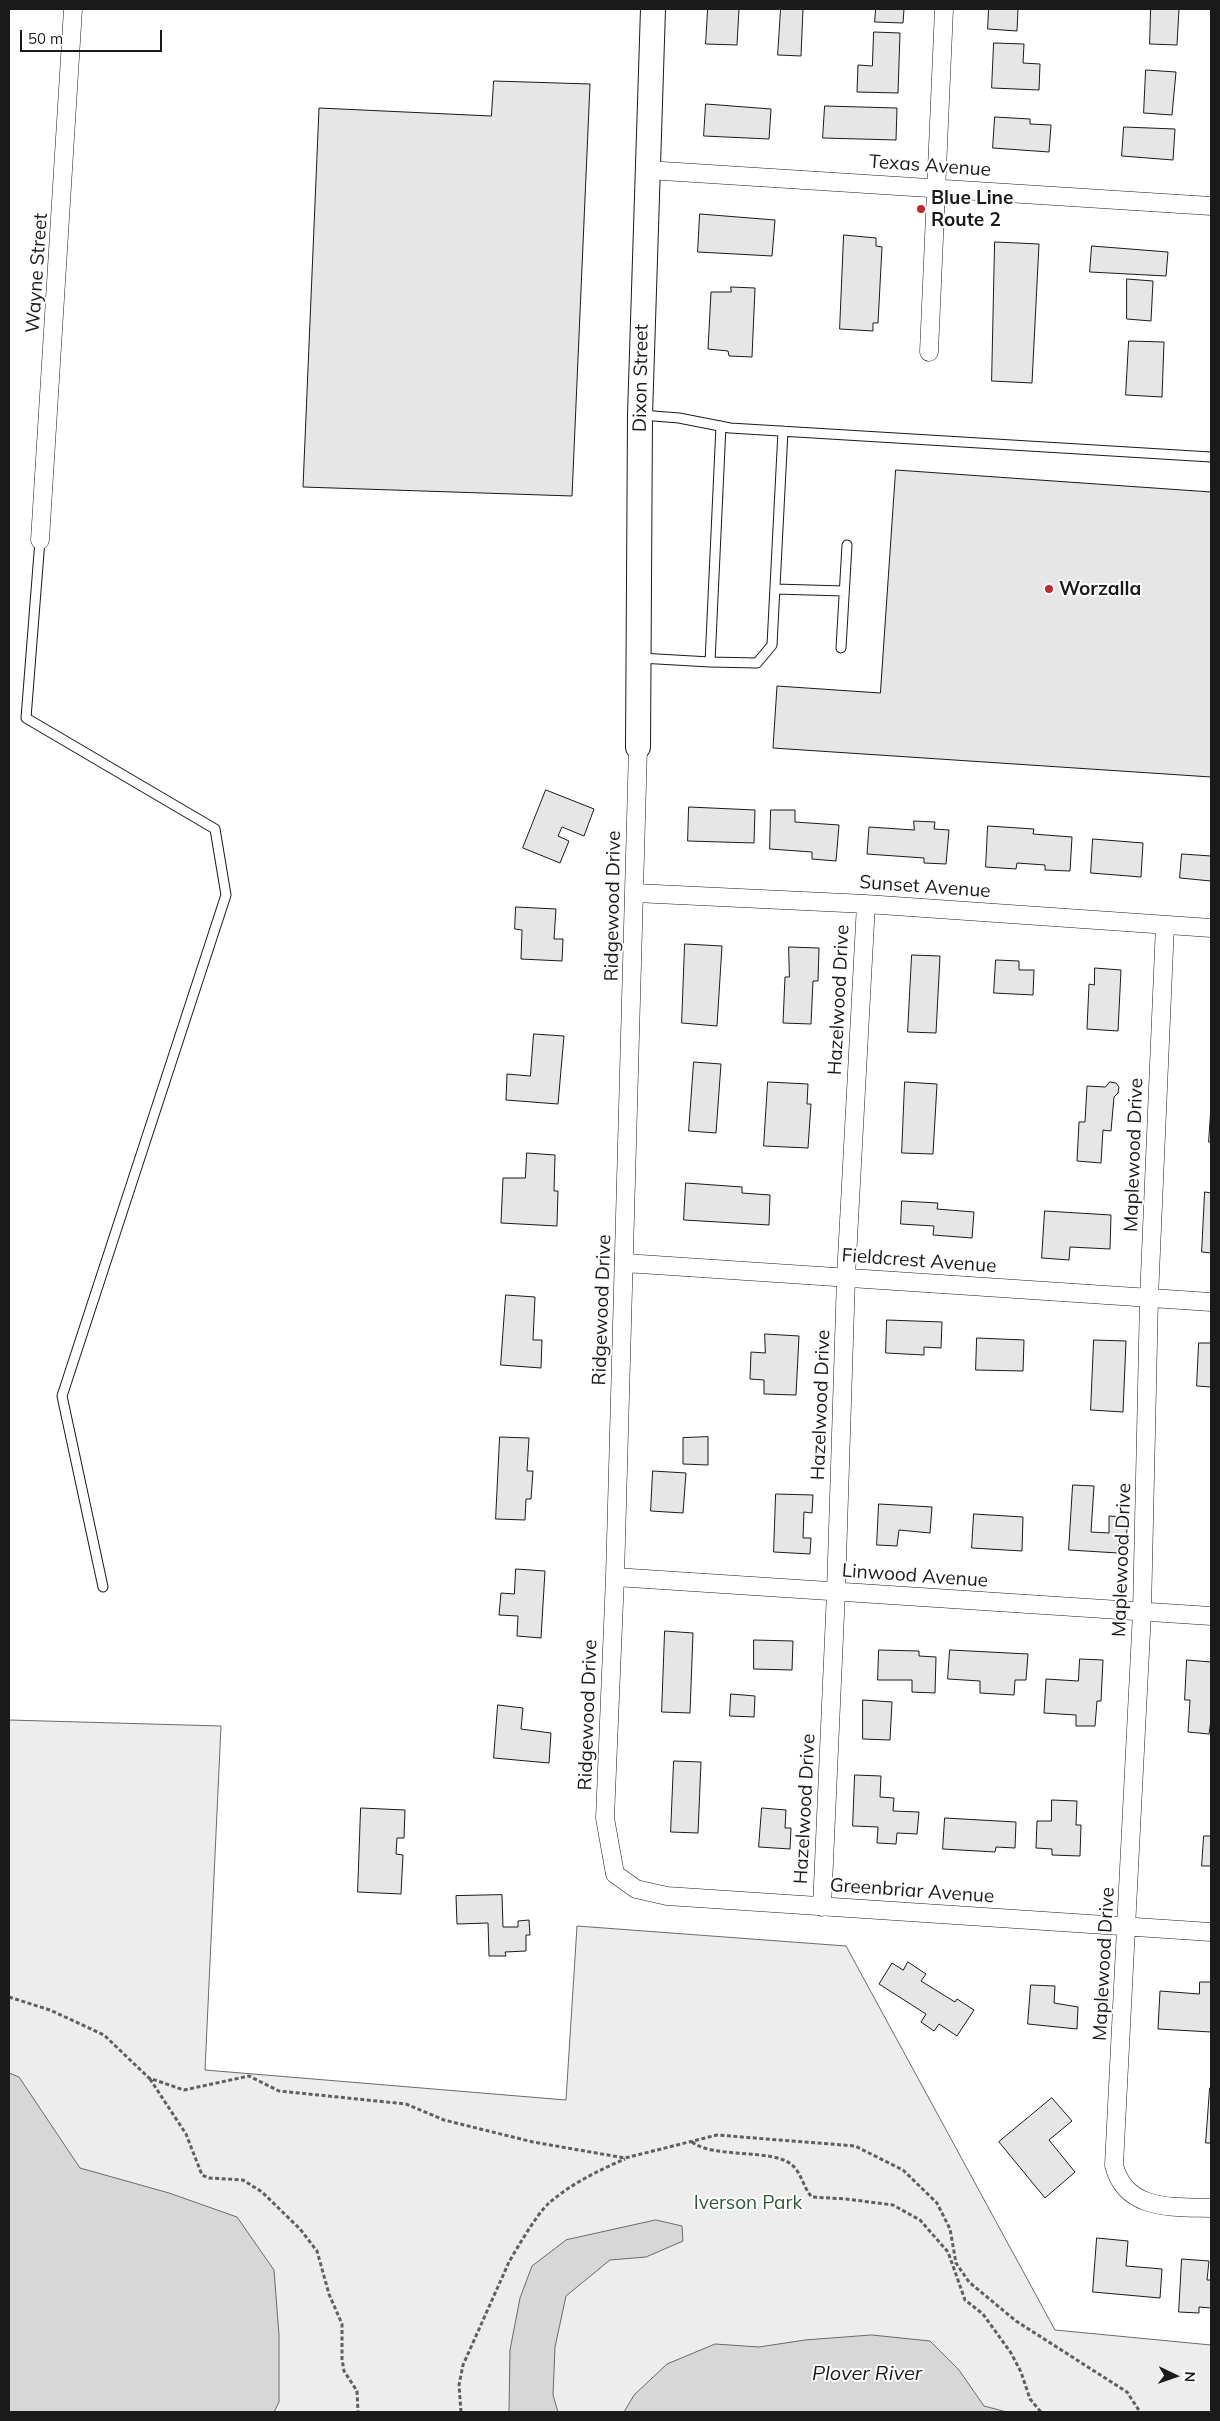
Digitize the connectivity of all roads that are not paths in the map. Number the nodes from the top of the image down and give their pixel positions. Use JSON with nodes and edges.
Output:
{"nodes":[{"id":1,"x":73,"y":9,"type":"edge"},
{"id":2,"x":654,"y":9,"type":"edge"},
{"id":3,"x":944,"y":9,"type":"edge"},
{"id":4,"x":647,"y":170,"type":"junction"},
{"id":5,"x":936,"y":188,"type":"junction"},
{"id":6,"x":1211,"y":206,"type":"edge"},
{"id":7,"x":929,"y":352,"type":"dead end"},
{"id":8,"x":640,"y":415,"type":"junction"},
{"id":9,"x":721,"y":426,"type":"junction"},
{"id":10,"x":783,"y":431,"type":"junction"},
{"id":11,"x":1211,"y":457,"type":"edge"},
{"id":12,"x":40,"y":540,"type":"joint"},
{"id":13,"x":846,"y":545,"type":"dead end"},
{"id":14,"x":775,"y":589,"type":"junction"},
{"id":15,"x":844,"y":591,"type":"junction"},
{"id":16,"x":841,"y":648,"type":"dead end"},
{"id":17,"x":640,"y":658,"type":"junction"},
{"id":18,"x":710,"y":662,"type":"junction"},
{"id":19,"x":638,"y":747,"type":"joint"},
{"id":20,"x":635,"y":893,"type":"junction"},
{"id":21,"x":866,"y":904,"type":"junction"},
{"id":22,"x":1165,"y":925,"type":"junction"},
{"id":23,"x":1211,"y":928,"type":"edge"},
{"id":24,"x":625,"y":1262,"type":"junction"},
{"id":25,"x":846,"y":1277,"type":"junction"},
{"id":26,"x":1150,"y":1298,"type":"junction"},
{"id":27,"x":1211,"y":1302,"type":"edge"},
{"id":28,"x":615,"y":1576,"type":"junction"},
{"id":29,"x":103,"y":1587,"type":"dead end"},
{"id":30,"x":836,"y":1592,"type":"junction"},
{"id":31,"x":1142,"y":1612,"type":"junction"},
{"id":32,"x":1211,"y":1616,"type":"edge"},
{"id":33,"x":615,"y":1874,"type":"joint"},
{"id":34,"x":822,"y":1907,"type":"junction"},
{"id":35,"x":1128,"y":1926,"type":"junction"},
{"id":36,"x":1211,"y":1932,"type":"edge"},
{"id":37,"x":1211,"y":2208,"type":"edge"}],
"edges":[{"from":1,"to":12,"type":"street","name":"Wayne Street"},
{"from":2,"to":4,"type":"street","name":"Dixon Street"},
{"from":3,"to":5,"type":"street"},
{"from":4,"to":5,"type":"street","name":"Texas Avenue"},
{"from":4,"to":8,"type":"street","name":"Dixon Street"},
{"from":5,"to":6,"type":"street","name":"Texas Avenue"},
{"from":5,"to":7,"type":"street"},
{"from":8,"to":9,"type":"lane"},
{"from":8,"to":17,"type":"street","name":"Dixon Street"},
{"from":9,"to":10,"type":"lane"},
{"from":9,"to":18,"type":"lane"},
{"from":10,"to":11,"type":"lane"},
{"from":10,"to":14,"type":"lane"},
{"from":12,"to":29,"type":"lane"},
{"from":13,"to":15,"type":"lane"},
{"from":14,"to":15,"type":"lane"},
{"from":14,"to":18,"type":"lane"},
{"from":15,"to":16,"type":"lane"},
{"from":17,"to":18,"type":"lane"},
{"from":17,"to":19,"type":"street","name":"Dixon Street"},
{"from":19,"to":20,"type":"street","name":"Ridgewood Drive"},
{"from":20,"to":21,"type":"street","name":"Sunset Avenue"},
{"from":20,"to":24,"type":"street","name":"Ridgewood Drive"},
{"from":21,"to":22,"type":"street","name":"Sunset Avenue"},
{"from":21,"to":25,"type":"street","name":"Hazelwood Drive"},
{"from":22,"to":23,"type":"street","name":"Sunset Avenue"},
{"from":22,"to":26,"type":"street","name":"Maplewood Drive"},
{"from":24,"to":25,"type":"street","name":"Fieldcrest Avenue"},
{"from":24,"to":28,"type":"street","name":"Ridgewood Drive"},
{"from":25,"to":26,"type":"street","name":"Fieldcrest Avenue"},
{"from":25,"to":30,"type":"street","name":"Hazelwood Drive"},
{"from":26,"to":27,"type":"street","name":"Fieldcrest Avenue"},
{"from":26,"to":31,"type":"street","name":"Maplewood Drive"},
{"from":28,"to":30,"type":"street","name":"Linwood Avenue"},
{"from":28,"to":33,"type":"street","name":"Ridgewood Drive"},
{"from":30,"to":31,"type":"street","name":"Linwood Avenue"},
{"from":30,"to":34,"type":"street","name":"Hazelwood Drive"},
{"from":31,"to":32,"type":"street","name":"Linwood Avenue"},
{"from":31,"to":35,"type":"street","name":"Maplewood Drive"},
{"from":33,"to":34,"type":"street","name":"Greenbriar Avenue"},
{"from":34,"to":35,"type":"street","name":"Greenbriar Avenue"},
{"from":35,"to":36,"type":"street","name":"Greenbriar Avenue"},
{"from":35,"to":37,"type":"street","name":"Maplewood Drive"}]}
